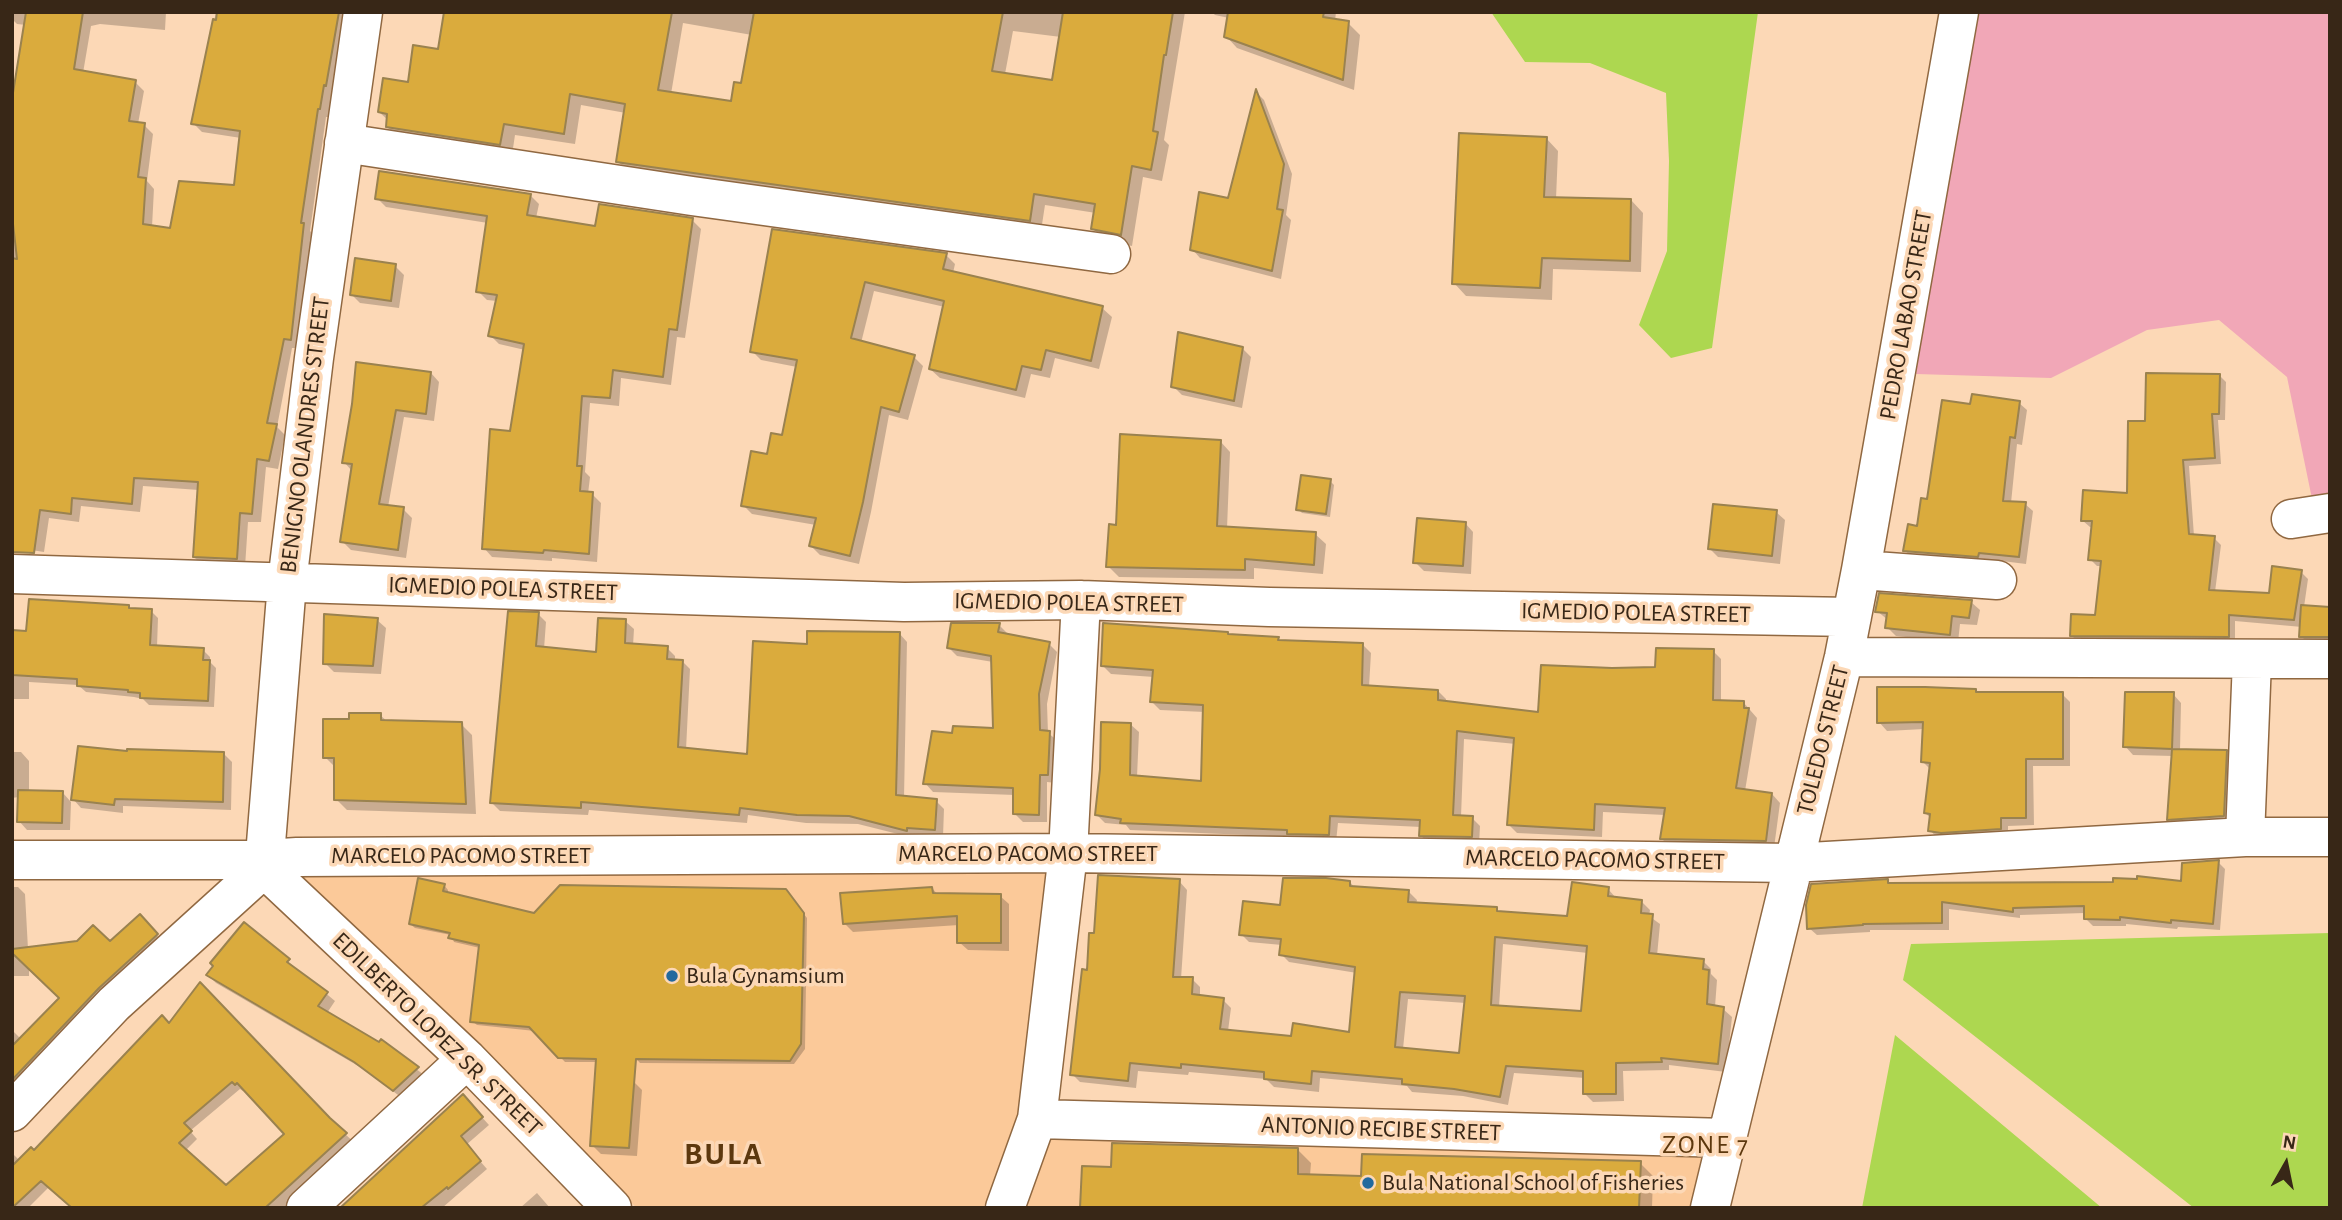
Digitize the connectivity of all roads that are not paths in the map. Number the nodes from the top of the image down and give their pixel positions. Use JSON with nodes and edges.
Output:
{"nodes":[{"id":1,"x":363,"y":12,"type":"edge"},
{"id":2,"x":1959,"y":12,"type":"edge"},
{"id":3,"x":344,"y":143,"type":"junction"},
{"id":4,"x":1111,"y":254,"type":"dead end"},
{"id":5,"x":2330,"y":513,"type":"edge"},
{"id":6,"x":2291,"y":519,"type":"dead end"},
{"id":7,"x":1861,"y":569,"type":"junction"},
{"id":8,"x":12,"y":573,"type":"edge"},
{"id":9,"x":1997,"y":580,"type":"dead end"},
{"id":10,"x":287,"y":583,"type":"junction"},
{"id":11,"x":1081,"y":600,"type":"junction"},
{"id":12,"x":1852,"y":617,"type":"junction"},
{"id":13,"x":1844,"y":657,"type":"junction"},
{"id":14,"x":2330,"y":659,"type":"edge"},
{"id":15,"x":2252,"y":660,"type":"junction"},
{"id":16,"x":2245,"y":837,"type":"junction"},
{"id":17,"x":2330,"y":837,"type":"edge"},
{"id":18,"x":1068,"y":853,"type":"junction"},
{"id":19,"x":12,"y":859,"type":"edge"},
{"id":20,"x":1792,"y":863,"type":"junction"},
{"id":21,"x":264,"y":864,"type":"junction"},
{"id":22,"x":467,"y":1059,"type":"junction"},
{"id":23,"x":12,"y":1112,"type":"edge"},
{"id":24,"x":1037,"y":1119,"type":"junction"},
{"id":25,"x":1726,"y":1138,"type":"junction"},
{"id":26,"x":306,"y":1208,"type":"edge"},
{"id":27,"x":612,"y":1208,"type":"edge"},
{"id":28,"x":1005,"y":1208,"type":"edge"},
{"id":29,"x":1710,"y":1208,"type":"edge"}],
"edges":[{"from":1,"to":3,"type":"street","name":"BENIGNO OLANDRES STREET"},
{"from":2,"to":7,"type":"street","name":"PEDRO LABAO STREET"},
{"from":3,"to":4,"type":"street"},
{"from":3,"to":10,"type":"street","name":"BENIGNO OLANDRES STREET"},
{"from":5,"to":6,"type":"street"},
{"from":7,"to":9,"type":"street"},
{"from":7,"to":12,"type":"street","name":"PEDRO LABAO STREET"},
{"from":8,"to":10,"type":"street","name":"IGMEDIO POLEA STREET"},
{"from":10,"to":11,"type":"street","name":"IGMEDIO POLEA STREET"},
{"from":10,"to":21,"type":"street","name":"BENIGNO OLANDRES STREET"},
{"from":11,"to":12,"type":"street","name":"IGMEDIO POLEA STREET"},
{"from":11,"to":18,"type":"street"},
{"from":12,"to":13,"type":"street","name":"TOLEDO STREET"},
{"from":13,"to":15,"type":"street"},
{"from":13,"to":20,"type":"street","name":"TOLEDO STREET"},
{"from":14,"to":15,"type":"street"},
{"from":15,"to":16,"type":"street"},
{"from":16,"to":17,"type":"street","name":"MARCELO PACOMO STREET"},
{"from":16,"to":20,"type":"street","name":"MARCELO PACOMO STREET"},
{"from":18,"to":20,"type":"street","name":"MARCELO PACOMO STREET"},
{"from":18,"to":21,"type":"street","name":"MARCELO PACOMO STREET"},
{"from":18,"to":24,"type":"street"},
{"from":19,"to":21,"type":"street","name":"MARCELO PACOMO STREET"},
{"from":20,"to":25,"type":"street","name":"TOLEDO STREET"},
{"from":21,"to":22,"type":"street","name":"EDILBERTO LOPEZ SR. STREET"},
{"from":21,"to":23,"type":"street"},
{"from":22,"to":26,"type":"street"},
{"from":22,"to":27,"type":"street","name":"EDILBERTO LOPEZ SR. STREET"},
{"from":24,"to":25,"type":"street","name":"ANTONIO RECIBE STREET"},
{"from":24,"to":28,"type":"street"},
{"from":25,"to":29,"type":"street","name":"TOLEDO STREET"}]}
